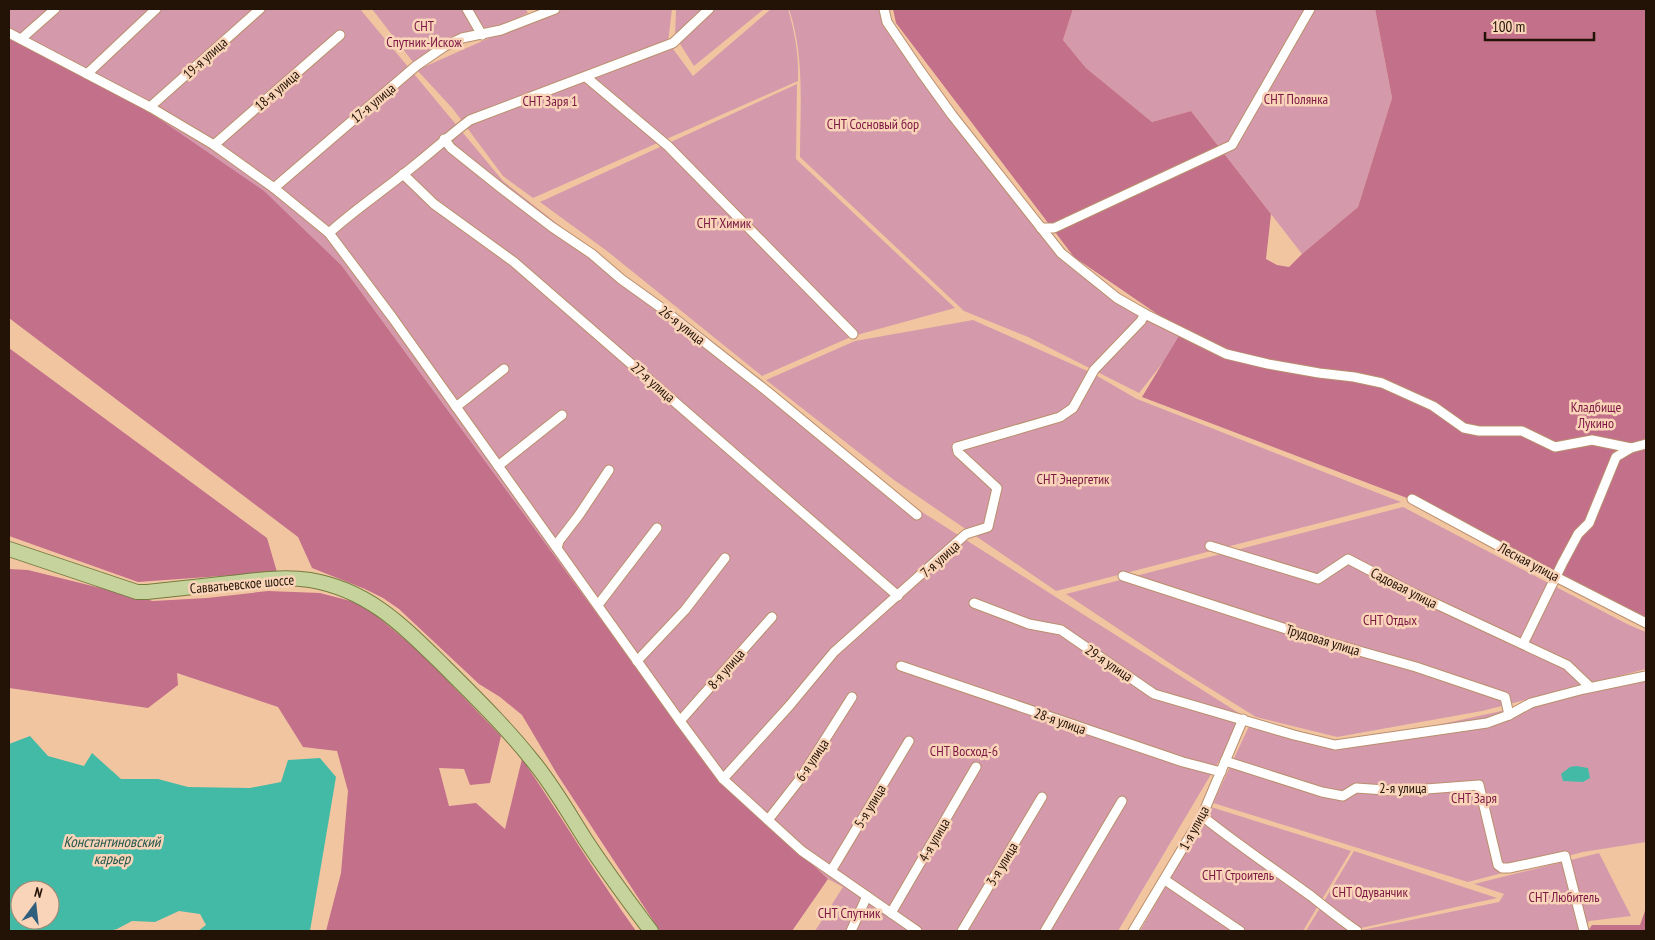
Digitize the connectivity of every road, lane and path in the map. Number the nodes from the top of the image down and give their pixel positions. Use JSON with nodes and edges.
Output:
{"nodes":[{"id":1,"x":55,"y":9,"type":"edge"},
{"id":2,"x":156,"y":9,"type":"edge"},
{"id":3,"x":260,"y":9,"type":"edge"},
{"id":4,"x":468,"y":9,"type":"edge"},
{"id":5,"x":555,"y":9,"type":"edge"},
{"id":6,"x":709,"y":9,"type":"edge"},
{"id":7,"x":884,"y":9,"type":"edge"},
{"id":8,"x":1310,"y":9,"type":"edge"},
{"id":9,"x":9,"y":33,"type":"edge"},
{"id":10,"x":340,"y":35,"type":"dead end"},
{"id":11,"x":482,"y":35,"type":"junction"},
{"id":12,"x":21,"y":39,"type":"junction"},
{"id":13,"x":87,"y":74,"type":"junction"},
{"id":14,"x":586,"y":77,"type":"junction"},
{"id":15,"x":150,"y":107,"type":"junction"},
{"id":16,"x":444,"y":139,"type":"junction"},
{"id":17,"x":214,"y":145,"type":"junction"},
{"id":18,"x":403,"y":174,"type":"junction"},
{"id":19,"x":274,"y":188,"type":"junction"},
{"id":20,"x":1041,"y":228,"type":"junction"},
{"id":21,"x":329,"y":233,"type":"junction"},
{"id":22,"x":1145,"y":314,"type":"junction"},
{"id":23,"x":853,"y":334,"type":"dead end"},
{"id":24,"x":504,"y":369,"type":"dead end"},
{"id":25,"x":456,"y":407,"type":"junction"},
{"id":26,"x":562,"y":414,"type":"dead end"},
{"id":27,"x":1646,"y":444,"type":"edge"},
{"id":28,"x":1631,"y":448,"type":"junction"},
{"id":29,"x":498,"y":466,"type":"junction"},
{"id":30,"x":609,"y":470,"type":"dead end"},
{"id":31,"x":1412,"y":499,"type":"dead end"},
{"id":32,"x":917,"y":515,"type":"dead end"},
{"id":33,"x":657,"y":528,"type":"dead end"},
{"id":34,"x":1210,"y":546,"type":"dead end"},
{"id":35,"x":557,"y":548,"type":"junction"},
{"id":36,"x":9,"y":549,"type":"edge"},
{"id":37,"x":726,"y":558,"type":"dead end"},
{"id":38,"x":1123,"y":576,"type":"dead end"},
{"id":39,"x":1556,"y":577,"type":"junction"},
{"id":40,"x":898,"y":596,"type":"junction"},
{"id":41,"x":974,"y":603,"type":"dead end"},
{"id":42,"x":598,"y":605,"type":"junction"},
{"id":43,"x":772,"y":617,"type":"dead end"},
{"id":44,"x":1646,"y":623,"type":"edge"},
{"id":45,"x":1523,"y":644,"type":"junction"},
{"id":46,"x":637,"y":661,"type":"junction"},
{"id":47,"x":901,"y":666,"type":"dead end"},
{"id":48,"x":1646,"y":676,"type":"edge"},
{"id":49,"x":1590,"y":687,"type":"junction"},
{"id":50,"x":852,"y":697,"type":"dead end"},
{"id":51,"x":1509,"y":715,"type":"junction"},
{"id":52,"x":1245,"y":720,"type":"junction"},
{"id":53,"x":680,"y":721,"type":"junction"},
{"id":54,"x":909,"y":741,"type":"dead end"},
{"id":55,"x":1225,"y":761,"type":"junction"},
{"id":56,"x":976,"y":767,"type":"dead end"},
{"id":57,"x":1221,"y":772,"type":"junction"},
{"id":58,"x":723,"y":779,"type":"junction"},
{"id":59,"x":1042,"y":797,"type":"dead end"},
{"id":60,"x":1122,"y":800,"type":"dead end"},
{"id":61,"x":1202,"y":816,"type":"junction"},
{"id":62,"x":768,"y":820,"type":"junction"},
{"id":63,"x":831,"y":871,"type":"junction"},
{"id":64,"x":1164,"y":880,"type":"junction"},
{"id":65,"x":867,"y":896,"type":"junction"},
{"id":66,"x":891,"y":913,"type":"junction"},
{"id":67,"x":650,"y":931,"type":"edge"},
{"id":68,"x":851,"y":931,"type":"edge"},
{"id":69,"x":917,"y":931,"type":"edge"},
{"id":70,"x":962,"y":931,"type":"edge"},
{"id":71,"x":1045,"y":931,"type":"edge"},
{"id":72,"x":1133,"y":931,"type":"edge"},
{"id":73,"x":1240,"y":931,"type":"edge"},
{"id":74,"x":1357,"y":931,"type":"edge"},
{"id":75,"x":1584,"y":931,"type":"edge"}],
"edges":[{"from":1,"to":12,"type":"street"},
{"from":2,"to":13,"type":"street"},
{"from":3,"to":15,"type":"street","name":"19-я улица"},
{"from":4,"to":11,"type":"street"},
{"from":5,"to":11,"type":"street","name":"17-я улица"},
{"from":6,"to":14,"type":"street"},
{"from":7,"to":20,"type":"street"},
{"from":8,"to":20,"type":"street"},
{"from":9,"to":12,"type":"street"},
{"from":10,"to":17,"type":"street","name":"18-я улица"},
{"from":11,"to":19,"type":"street","name":"17-я улица"},
{"from":12,"to":13,"type":"street"},
{"from":13,"to":15,"type":"street"},
{"from":14,"to":16,"type":"street"},
{"from":14,"to":23,"type":"street"},
{"from":15,"to":17,"type":"street"},
{"from":16,"to":18,"type":"street"},
{"from":16,"to":32,"type":"street","name":"26-я улица"},
{"from":17,"to":19,"type":"street"},
{"from":18,"to":21,"type":"street"},
{"from":18,"to":40,"type":"street","name":"27-я улица"},
{"from":19,"to":21,"type":"street"},
{"from":20,"to":22,"type":"street"},
{"from":21,"to":25,"type":"street"},
{"from":22,"to":28,"type":"street"},
{"from":22,"to":40,"type":"street","name":"7-я улица"},
{"from":24,"to":25,"type":"street"},
{"from":25,"to":29,"type":"street"},
{"from":26,"to":29,"type":"street"},
{"from":27,"to":28,"type":"street"},
{"from":28,"to":39,"type":"street"},
{"from":29,"to":35,"type":"street"},
{"from":30,"to":35,"type":"street"},
{"from":31,"to":39,"type":"street","name":"Лесная улица"},
{"from":33,"to":42,"type":"street"},
{"from":34,"to":45,"type":"street","name":"Садовая улица"},
{"from":35,"to":42,"type":"street"},
{"from":36,"to":67,"type":"main road","name":"Савватьевское шоссе"},
{"from":37,"to":46,"type":"street"},
{"from":38,"to":51,"type":"street","name":"Трудовая улица"},
{"from":39,"to":44,"type":"street","name":"Лесная улица"},
{"from":39,"to":45,"type":"street"},
{"from":40,"to":58,"type":"street","name":"7-я улица"},
{"from":41,"to":52,"type":"street","name":"29-я улица"},
{"from":42,"to":46,"type":"street"},
{"from":43,"to":53,"type":"street","name":"8-я улица"},
{"from":45,"to":49,"type":"street","name":"Садовая улица"},
{"from":46,"to":53,"type":"street"},
{"from":47,"to":57,"type":"street","name":"28-я улица"},
{"from":48,"to":49,"type":"street","name":"29-я улица"},
{"from":49,"to":51,"type":"street","name":"29-я улица"},
{"from":50,"to":62,"type":"street","name":"6-я улица"},
{"from":51,"to":52,"type":"street","name":"29-я улица"},
{"from":52,"to":55,"type":"street","name":"1-я улица"},
{"from":53,"to":58,"type":"street"},
{"from":54,"to":63,"type":"street","name":"5-я улица"},
{"from":55,"to":57,"type":"street","name":"1-я улица"},
{"from":55,"to":75,"type":"street","name":"2-я улица"},
{"from":56,"to":66,"type":"street","name":"4-я улица"},
{"from":57,"to":61,"type":"street","name":"1-я улица"},
{"from":58,"to":62,"type":"street"},
{"from":59,"to":70,"type":"street","name":"3-я улица"},
{"from":60,"to":71,"type":"street"},
{"from":61,"to":64,"type":"street","name":"1-я улица"},
{"from":61,"to":74,"type":"street"},
{"from":62,"to":63,"type":"street"},
{"from":63,"to":65,"type":"street"},
{"from":64,"to":72,"type":"street","name":"1-я улица"},
{"from":64,"to":73,"type":"street"},
{"from":65,"to":66,"type":"street"},
{"from":65,"to":68,"type":"street"},
{"from":66,"to":69,"type":"street"}]}
